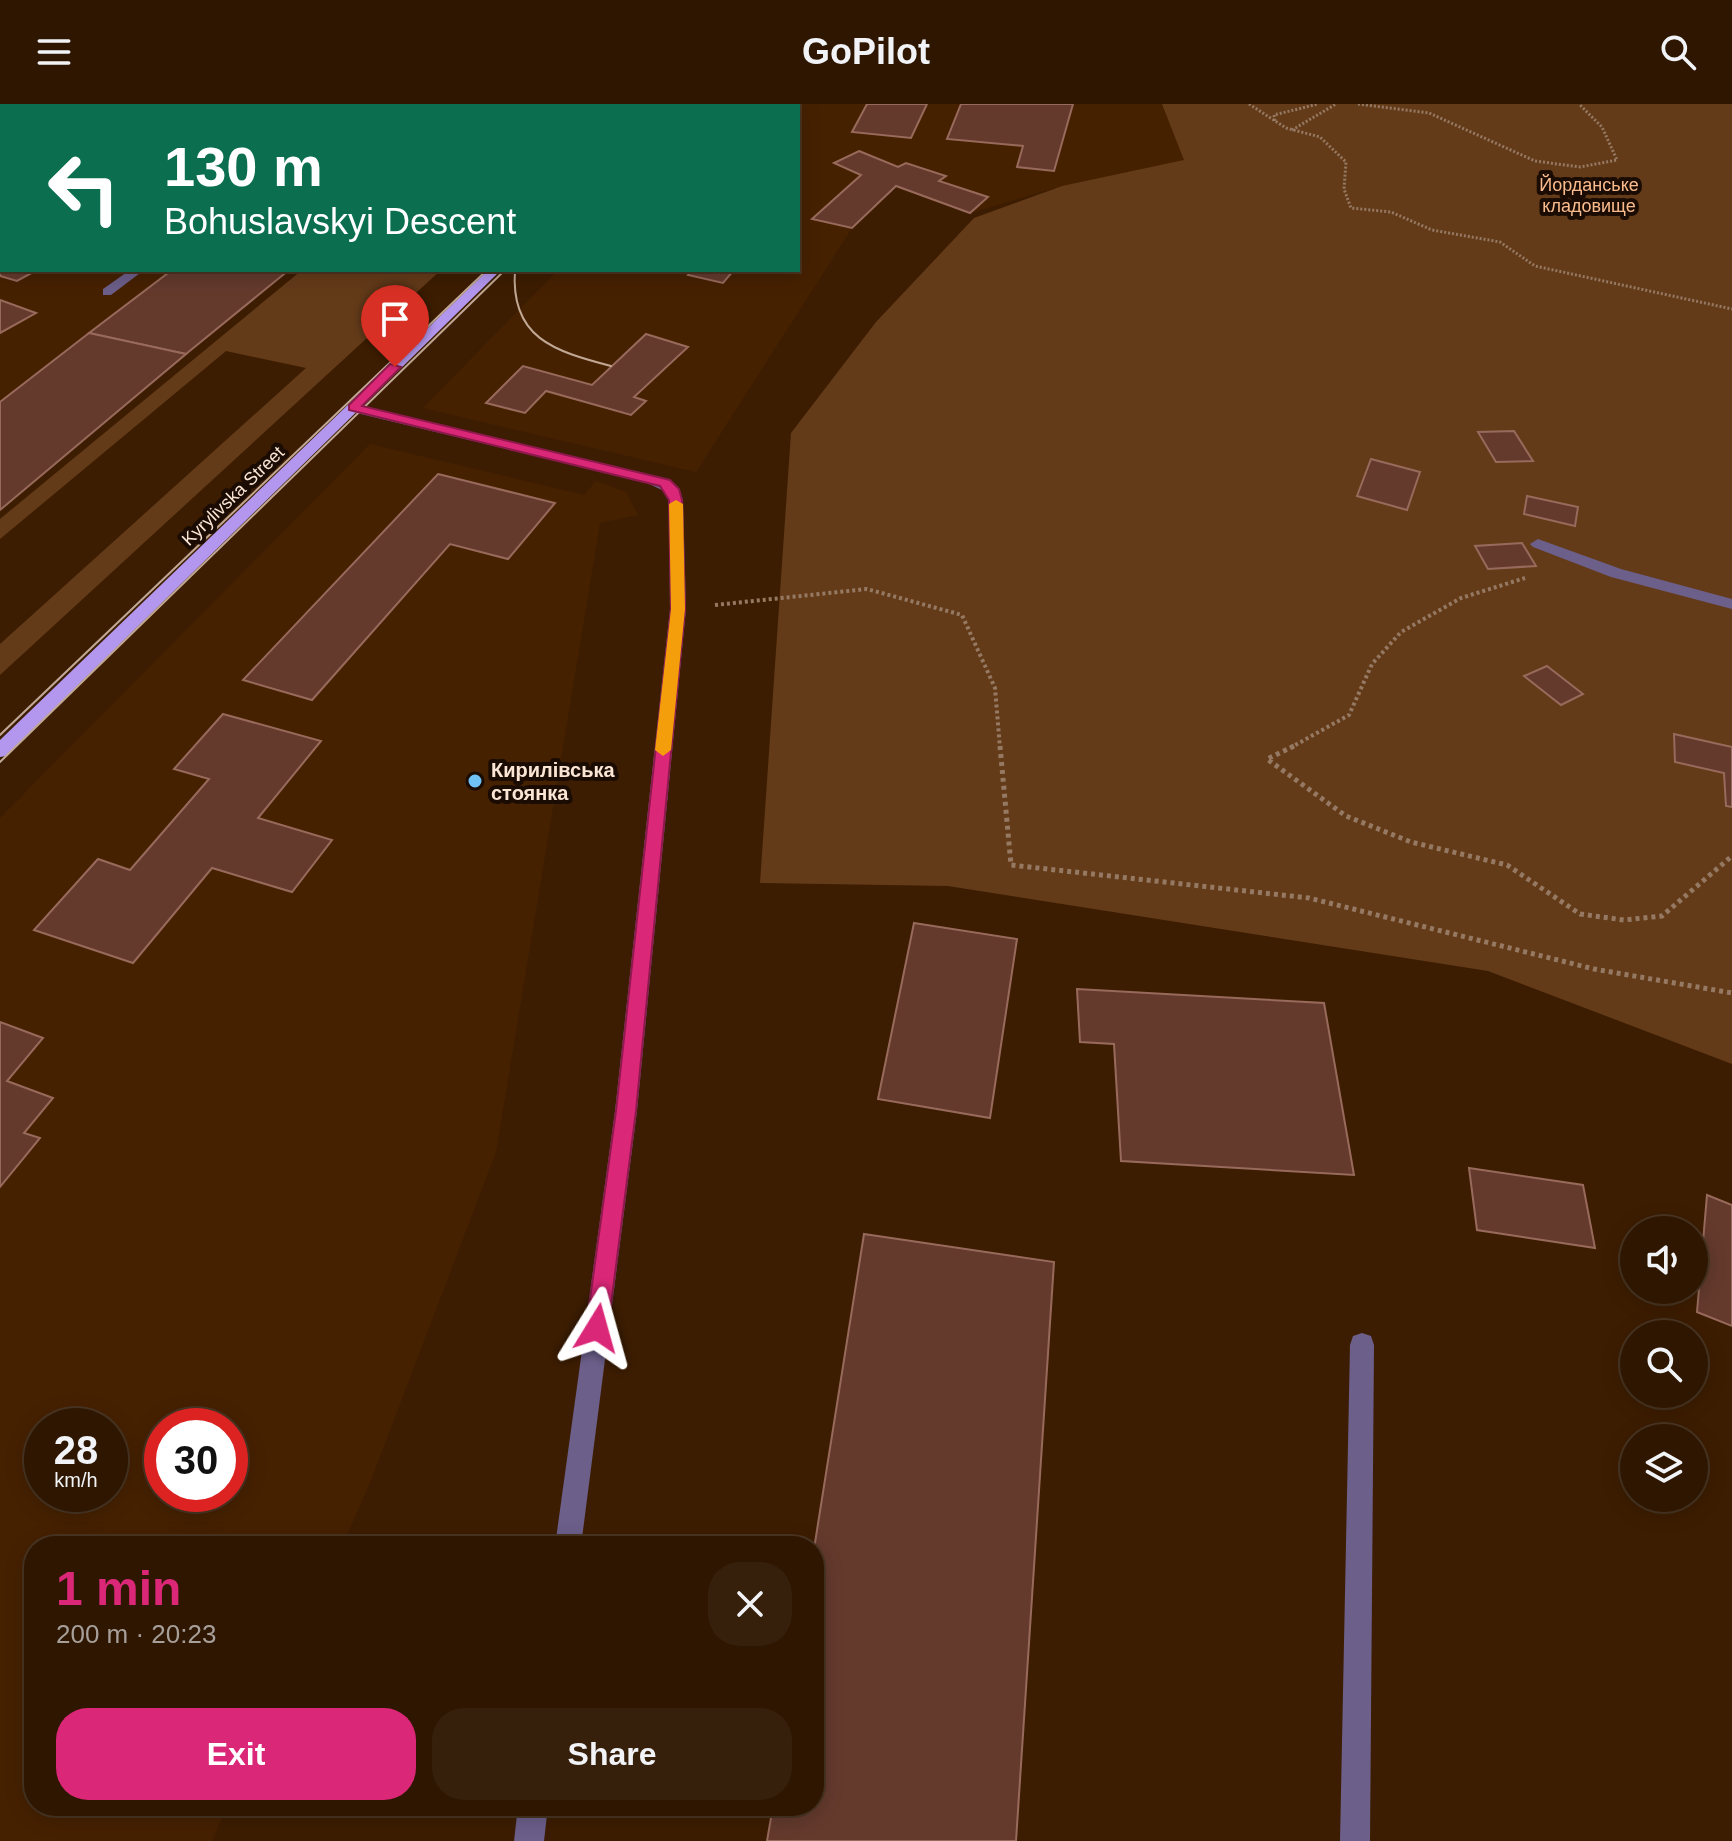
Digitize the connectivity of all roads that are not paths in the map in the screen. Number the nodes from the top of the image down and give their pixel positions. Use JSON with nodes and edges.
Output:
{"nodes":[{"id":1,"x":135,"y":272,"type":"edge"},
{"id":2,"x":493,"y":272,"type":"edge"},
{"id":3,"x":107,"y":292,"type":"dead end"},
{"id":4,"x":353,"y":408,"type":"junction"},
{"id":5,"x":1538,"y":544,"type":"dead end"},
{"id":6,"x":1732,"y":604,"type":"edge"},
{"id":7,"x":0,"y":751,"type":"edge"},
{"id":8,"x":1362,"y":1345,"type":"dead end"},
{"id":9,"x":569,"y":1536,"type":"edge"},
{"id":10,"x":532,"y":1816,"type":"edge"},
{"id":11,"x":529,"y":1841,"type":"edge"},
{"id":12,"x":1355,"y":1841,"type":"edge"}],
"edges":[{"from":1,"to":3,"type":"street"},
{"from":2,"to":4,"type":"main road","name":"Kyrylivska Street"},
{"from":4,"to":7,"type":"main road","name":"Kyrylivska Street"},
{"from":4,"to":9,"type":"street"},
{"from":5,"to":6,"type":"street"},
{"from":8,"to":12,"type":"street"},
{"from":10,"to":11,"type":"street"}]}
